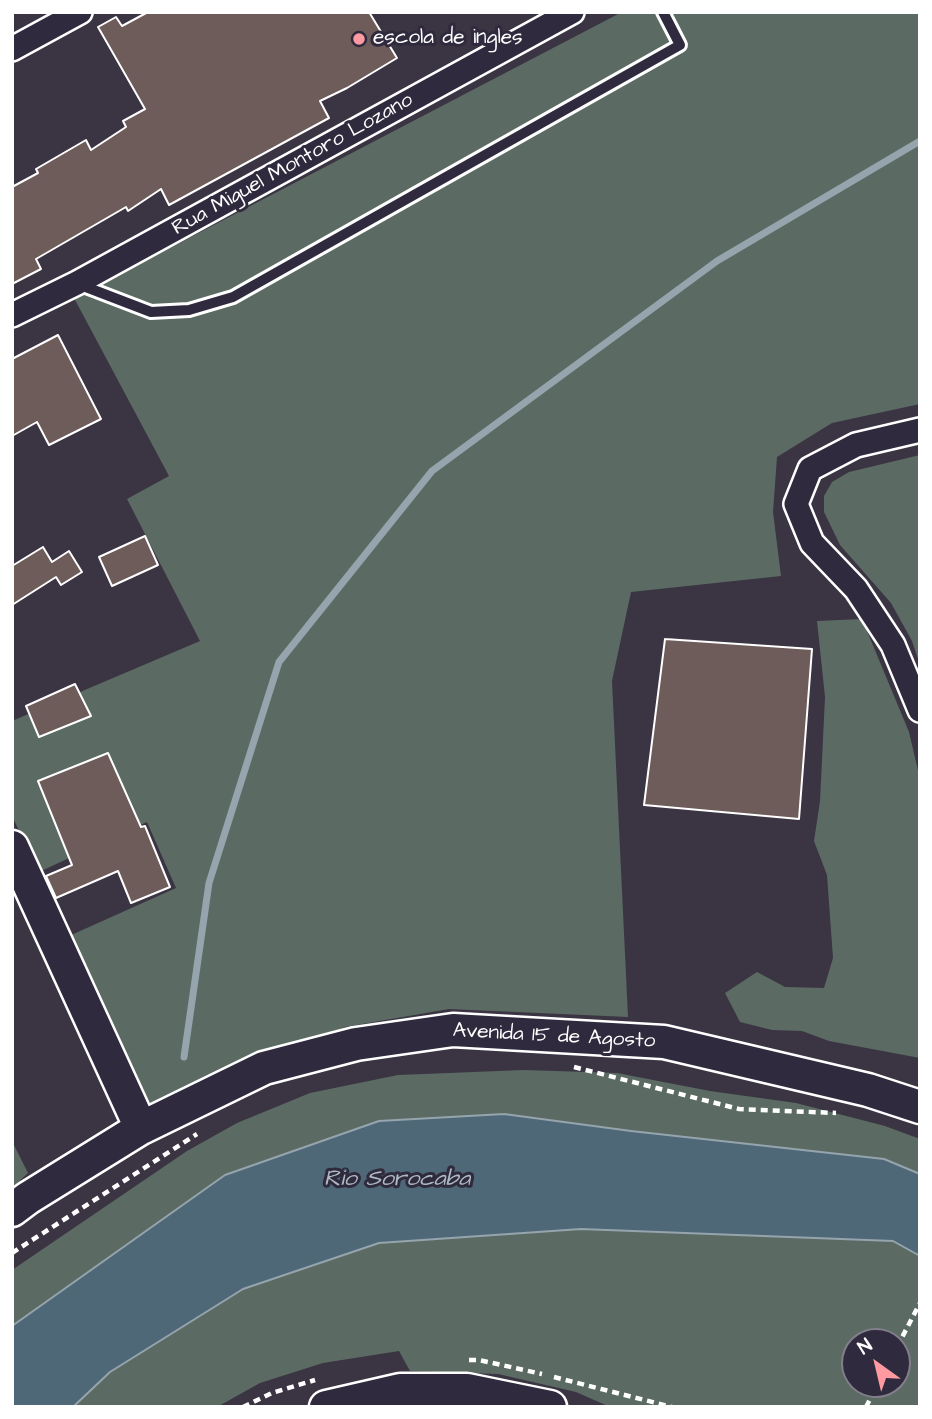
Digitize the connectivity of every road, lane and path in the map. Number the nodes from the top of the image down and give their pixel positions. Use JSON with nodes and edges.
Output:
{"nodes":[{"id":1,"x":80,"y":12,"type":"edge"},
{"id":2,"x":572,"y":12,"type":"edge"},
{"id":3,"x":663,"y":12,"type":"edge"},
{"id":4,"x":12,"y":49,"type":"edge"},
{"id":5,"x":77,"y":283,"type":"junction"},
{"id":6,"x":12,"y":315,"type":"edge"},
{"id":7,"x":920,"y":430,"type":"edge"},
{"id":8,"x":920,"y":710,"type":"edge"},
{"id":9,"x":12,"y":847,"type":"edge"},
{"id":10,"x":569,"y":1065,"type":"dead end"},
{"id":11,"x":920,"y":1107,"type":"edge"},
{"id":12,"x":849,"y":1114,"type":"dead end"},
{"id":13,"x":141,"y":1128,"type":"junction"},
{"id":14,"x":204,"y":1129,"type":"dead end"},
{"id":15,"x":12,"y":1210,"type":"edge"},
{"id":16,"x":12,"y":1253,"type":"edge"},
{"id":17,"x":920,"y":1303,"type":"edge"},
{"id":18,"x":907,"y":1328,"type":"edge"},
{"id":19,"x":326,"y":1407,"type":"edge"},
{"id":20,"x":551,"y":1407,"type":"edge"}],
"edges":[{"from":1,"to":4,"type":"street"},
{"from":2,"to":5,"type":"street","name":"Rua Miguel Montoro Lozano"},
{"from":3,"to":5,"type":"lane"},
{"from":5,"to":6,"type":"street","name":"Rua Miguel Montoro Lozano"},
{"from":7,"to":8,"type":"street"},
{"from":9,"to":13,"type":"main road"},
{"from":10,"to":12,"type":"path"},
{"from":11,"to":13,"type":"main road","name":"Avenida 15 de Agosto"},
{"from":13,"to":15,"type":"main road","name":"Avenida 15 de Agosto"},
{"from":14,"to":16,"type":"path"},
{"from":17,"to":18,"type":"path"},
{"from":19,"to":20,"type":"main road"}]}
